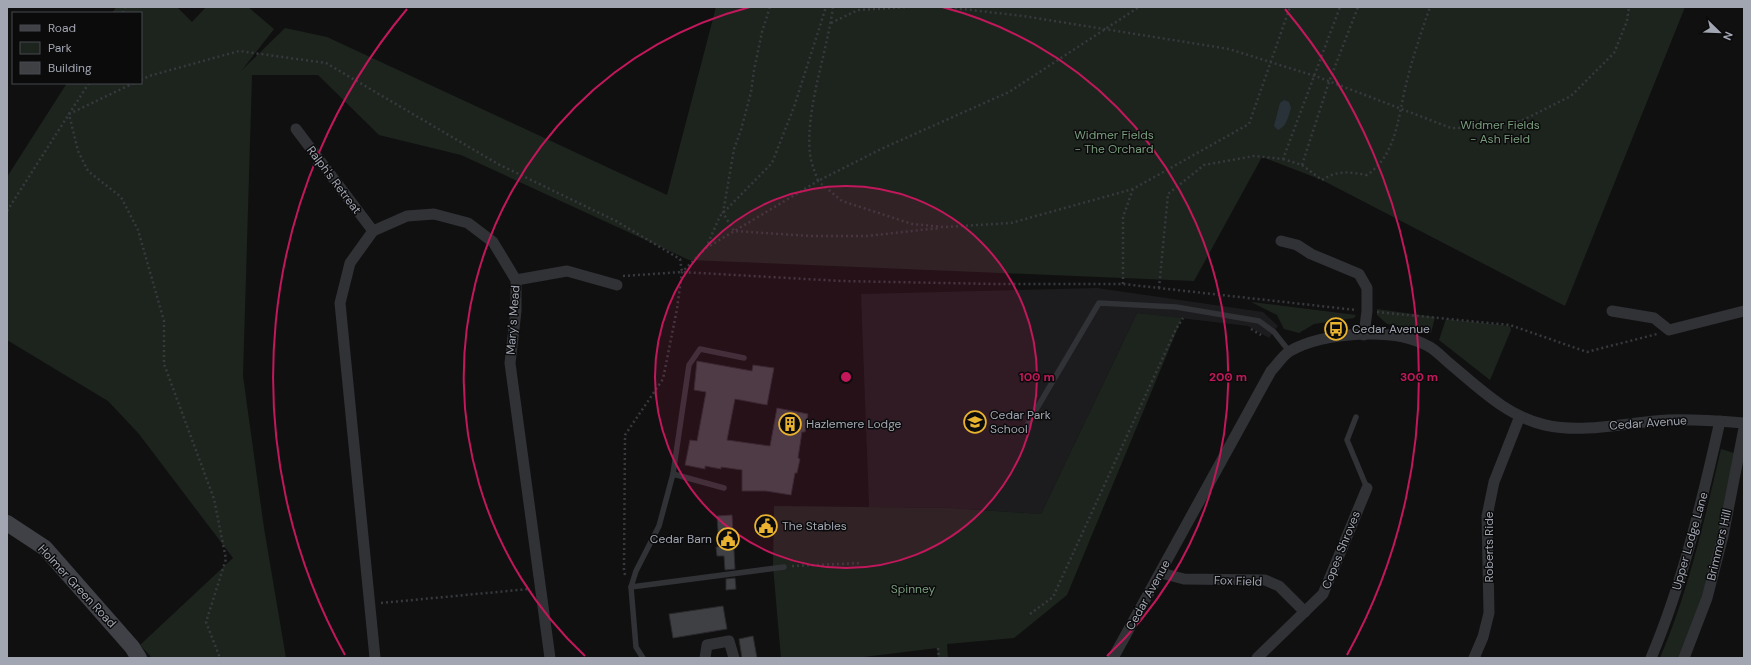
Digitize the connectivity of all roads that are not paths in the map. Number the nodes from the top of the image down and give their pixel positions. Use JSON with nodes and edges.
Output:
{"nodes":[{"id":1,"x":296,"y":129,"type":"dead end"},
{"id":2,"x":373,"y":231,"type":"junction"},
{"id":3,"x":1281,"y":241,"type":"dead end"},
{"id":4,"x":516,"y":280,"type":"junction"},
{"id":5,"x":617,"y":285,"type":"road end"},
{"id":6,"x":1612,"y":311,"type":"dead end"},
{"id":7,"x":1744,"y":311,"type":"edge"},
{"id":8,"x":1364,"y":335,"type":"junction"},
{"id":9,"x":1289,"y":351,"type":"junction"},
{"id":10,"x":744,"y":358,"type":"dead end"},
{"id":11,"x":1520,"y":416,"type":"junction"},
{"id":12,"x":1356,"y":417,"type":"dead end"},
{"id":13,"x":1720,"y":421,"type":"junction"},
{"id":14,"x":1744,"y":423,"type":"edge"},
{"id":15,"x":1027,"y":425,"type":"dead end"},
{"id":16,"x":1744,"y":428,"type":"edge"},
{"id":17,"x":673,"y":474,"type":"junction"},
{"id":18,"x":724,"y":488,"type":"dead end"},
{"id":19,"x":1366,"y":488,"type":"joint"},
{"id":20,"x":7,"y":523,"type":"edge"},
{"id":21,"x":784,"y":567,"type":"road end"},
{"id":22,"x":1161,"y":573,"type":"junction"},
{"id":23,"x":631,"y":587,"type":"junction"},
{"id":24,"x":1304,"y":612,"type":"junction"},
{"id":25,"x":139,"y":658,"type":"edge"},
{"id":26,"x":375,"y":658,"type":"edge"},
{"id":27,"x":550,"y":658,"type":"edge"},
{"id":28,"x":643,"y":658,"type":"edge"},
{"id":29,"x":705,"y":658,"type":"edge"},
{"id":30,"x":734,"y":658,"type":"edge"},
{"id":31,"x":1113,"y":658,"type":"edge"},
{"id":32,"x":1257,"y":658,"type":"edge"},
{"id":33,"x":1474,"y":658,"type":"edge"},
{"id":34,"x":1652,"y":658,"type":"edge"},
{"id":35,"x":1684,"y":658,"type":"edge"}],
"edges":[{"from":1,"to":2,"type":"street","name":"Ralph's Retreat"},
{"from":2,"to":4,"type":"street","name":"Mary's Mead"},
{"from":2,"to":26,"type":"street"},
{"from":3,"to":8,"type":"street"},
{"from":4,"to":5,"type":"street"},
{"from":4,"to":27,"type":"street","name":"Mary's Mead"},
{"from":6,"to":7,"type":"street"},
{"from":8,"to":9,"type":"street","name":"Cedar Avenue"},
{"from":8,"to":11,"type":"street","name":"Cedar Avenue"},
{"from":9,"to":15,"type":"lane"},
{"from":9,"to":22,"type":"street","name":"Cedar Avenue"},
{"from":10,"to":17,"type":"lane"},
{"from":11,"to":13,"type":"street","name":"Cedar Avenue"},
{"from":11,"to":33,"type":"street","name":"Roberts Ride"},
{"from":12,"to":19,"type":"lane"},
{"from":13,"to":14,"type":"street","name":"Cedar Avenue"},
{"from":13,"to":34,"type":"street","name":"Upper Lodge Lane"},
{"from":16,"to":35,"type":"street","name":"Brimmers Hill"},
{"from":17,"to":18,"type":"lane"},
{"from":17,"to":23,"type":"lane"},
{"from":19,"to":24,"type":"street","name":"Copes Shroves"},
{"from":20,"to":25,"type":"street","name":"Holmer Green Road"},
{"from":21,"to":23,"type":"lane"},
{"from":22,"to":24,"type":"street","name":"Fox Field"},
{"from":22,"to":31,"type":"street","name":"Cedar Avenue"},
{"from":23,"to":28,"type":"lane"},
{"from":24,"to":32,"type":"street","name":"Copes Shroves"},
{"from":29,"to":30,"type":"street"}]}
